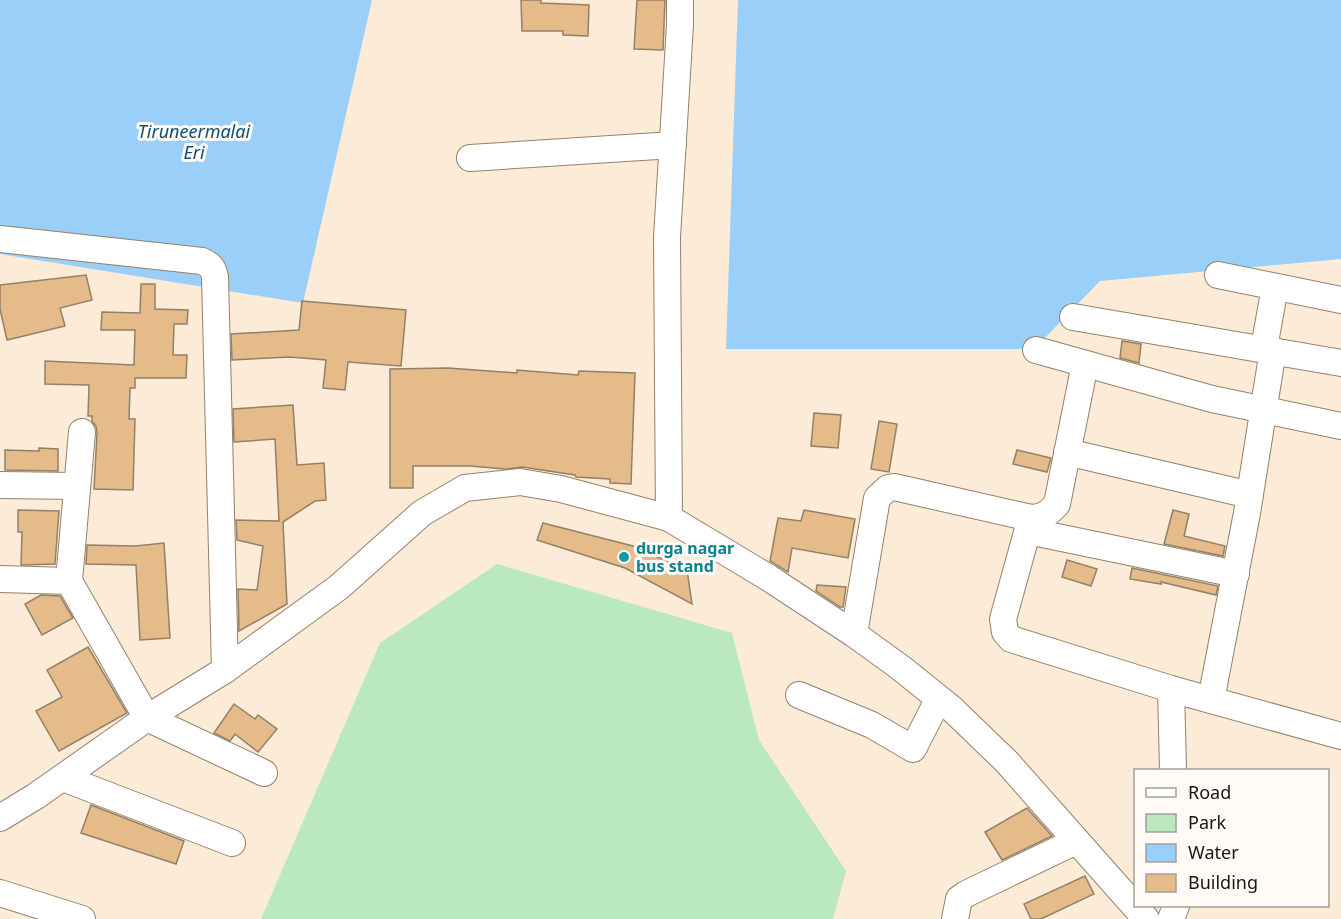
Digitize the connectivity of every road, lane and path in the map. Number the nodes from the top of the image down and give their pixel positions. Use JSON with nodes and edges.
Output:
{"nodes":[{"id":1,"x":680,"y":0,"type":"edge"},
{"id":2,"x":673,"y":145,"type":"junction"},
{"id":3,"x":470,"y":158,"type":"dead end"},
{"id":4,"x":0,"y":239,"type":"edge"},
{"id":5,"x":1218,"y":275,"type":"dead end"},
{"id":6,"x":1275,"y":286,"type":"junction"},
{"id":7,"x":1341,"y":300,"type":"edge"},
{"id":8,"x":1073,"y":317,"type":"dead end"},
{"id":9,"x":1268,"y":349,"type":"junction"},
{"id":10,"x":1036,"y":350,"type":"dead end"},
{"id":11,"x":1341,"y":363,"type":"edge"},
{"id":12,"x":1085,"y":364,"type":"junction"},
{"id":13,"x":1264,"y":410,"type":"junction"},
{"id":14,"x":1341,"y":426,"type":"edge"},
{"id":15,"x":82,"y":432,"type":"dead end"},
{"id":16,"x":1067,"y":452,"type":"junction"},
{"id":17,"x":0,"y":485,"type":"edge"},
{"id":18,"x":77,"y":486,"type":"junction"},
{"id":19,"x":1250,"y":495,"type":"junction"},
{"id":20,"x":669,"y":518,"type":"junction"},
{"id":21,"x":1029,"y":524,"type":"junction"},
{"id":22,"x":1236,"y":574,"type":"junction"},
{"id":23,"x":12,"y":580,"type":"edge"},
{"id":24,"x":69,"y":581,"type":"junction"},
{"id":25,"x":0,"y":595,"type":"edge"},
{"id":26,"x":854,"y":634,"type":"junction"},
{"id":27,"x":225,"y":670,"type":"junction"},
{"id":28,"x":1171,"y":689,"type":"junction"},
{"id":29,"x":799,"y":695,"type":"dead end"},
{"id":30,"x":938,"y":700,"type":"junction"},
{"id":31,"x":1211,"y":700,"type":"junction"},
{"id":32,"x":147,"y":718,"type":"junction"},
{"id":33,"x":1341,"y":736,"type":"edge"},
{"id":34,"x":1173,"y":769,"type":"edge"},
{"id":35,"x":264,"y":773,"type":"dead end"},
{"id":36,"x":63,"y":778,"type":"junction"},
{"id":37,"x":0,"y":818,"type":"edge"},
{"id":38,"x":1076,"y":841,"type":"junction"},
{"id":39,"x":232,"y":843,"type":"dead end"},
{"id":40,"x":0,"y":893,"type":"edge"},
{"id":41,"x":1134,"y":906,"type":"edge"},
{"id":42,"x":1135,"y":907,"type":"edge"},
{"id":43,"x":82,"y":919,"type":"edge"},
{"id":44,"x":955,"y":919,"type":"edge"},
{"id":45,"x":1146,"y":919,"type":"edge"}],
"edges":[{"from":1,"to":2,"type":"street"},
{"from":2,"to":3,"type":"street"},
{"from":2,"to":20,"type":"street"},
{"from":4,"to":27,"type":"street"},
{"from":5,"to":6,"type":"street"},
{"from":6,"to":7,"type":"street"},
{"from":6,"to":9,"type":"street"},
{"from":8,"to":9,"type":"street"},
{"from":9,"to":11,"type":"street"},
{"from":9,"to":13,"type":"street"},
{"from":10,"to":12,"type":"street"},
{"from":12,"to":13,"type":"street"},
{"from":12,"to":16,"type":"street"},
{"from":13,"to":14,"type":"street"},
{"from":13,"to":19,"type":"street"},
{"from":15,"to":18,"type":"street"},
{"from":16,"to":19,"type":"street"},
{"from":16,"to":21,"type":"street"},
{"from":17,"to":18,"type":"street"},
{"from":18,"to":24,"type":"street"},
{"from":19,"to":22,"type":"street"},
{"from":20,"to":26,"type":"street"},
{"from":20,"to":27,"type":"street"},
{"from":21,"to":22,"type":"street"},
{"from":21,"to":26,"type":"street"},
{"from":21,"to":28,"type":"street"},
{"from":22,"to":31,"type":"street"},
{"from":23,"to":24,"type":"street"},
{"from":23,"to":25,"type":"street"},
{"from":24,"to":32,"type":"street"},
{"from":26,"to":30,"type":"street"},
{"from":27,"to":32,"type":"street"},
{"from":28,"to":31,"type":"street"},
{"from":28,"to":34,"type":"street"},
{"from":29,"to":30,"type":"street"},
{"from":30,"to":38,"type":"street"},
{"from":31,"to":33,"type":"street"},
{"from":32,"to":35,"type":"street"},
{"from":32,"to":36,"type":"street"},
{"from":36,"to":37,"type":"street"},
{"from":36,"to":39,"type":"street"},
{"from":38,"to":41,"type":"street"},
{"from":38,"to":44,"type":"street"},
{"from":40,"to":43,"type":"street"},
{"from":42,"to":45,"type":"street"}]}
